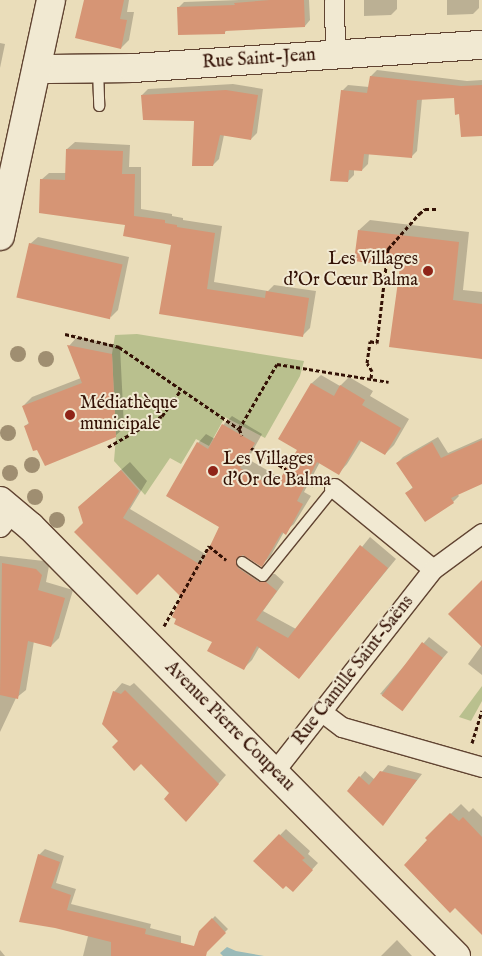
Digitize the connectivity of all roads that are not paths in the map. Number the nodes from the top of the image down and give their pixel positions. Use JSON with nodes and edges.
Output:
{"nodes":[{"id":1,"x":51,"y":0,"type":"edge"},
{"id":2,"x":334,"y":0,"type":"edge"},
{"id":3,"x":482,"y":45,"type":"edge"},
{"id":4,"x":335,"y":54,"type":"junction"},
{"id":5,"x":37,"y":66,"type":"junction"},
{"id":6,"x":98,"y":68,"type":"junction"},
{"id":7,"x":99,"y":106,"type":"dead end"},
{"id":8,"x":0,"y":236,"type":"edge"},
{"id":9,"x":334,"y":488,"type":"joint"},
{"id":10,"x":4,"y":513,"type":"edge"},
{"id":11,"x":482,"y":533,"type":"edge"},
{"id":12,"x":242,"y":562,"type":"road end"},
{"id":13,"x":433,"y":569,"type":"junction"},
{"id":14,"x":322,"y":712,"type":"junction"},
{"id":15,"x":474,"y":765,"type":"edge"},
{"id":16,"x":273,"y":772,"type":"junction"},
{"id":17,"x":456,"y":956,"type":"edge"}],
"edges":[{"from":1,"to":5,"type":"street"},
{"from":2,"to":4,"type":"street"},
{"from":3,"to":4,"type":"street","name":"Rue Saint-Jean"},
{"from":4,"to":6,"type":"street","name":"Rue Saint-Jean"},
{"from":5,"to":6,"type":"street","name":"Rue Saint-Jean"},
{"from":5,"to":8,"type":"street"},
{"from":6,"to":7,"type":"lane"},
{"from":9,"to":12,"type":"lane"},
{"from":9,"to":13,"type":"street"},
{"from":10,"to":16,"type":"street","name":"Avenue Pierre Coupeau"},
{"from":11,"to":13,"type":"street","name":"Rue Camille Saint-Saëns"},
{"from":13,"to":14,"type":"street","name":"Rue Camille Saint-Saëns"},
{"from":14,"to":15,"type":"street"},
{"from":14,"to":16,"type":"street","name":"Rue Camille Saint-Saëns"},
{"from":16,"to":17,"type":"street","name":"Avenue Pierre Coupeau"}]}
